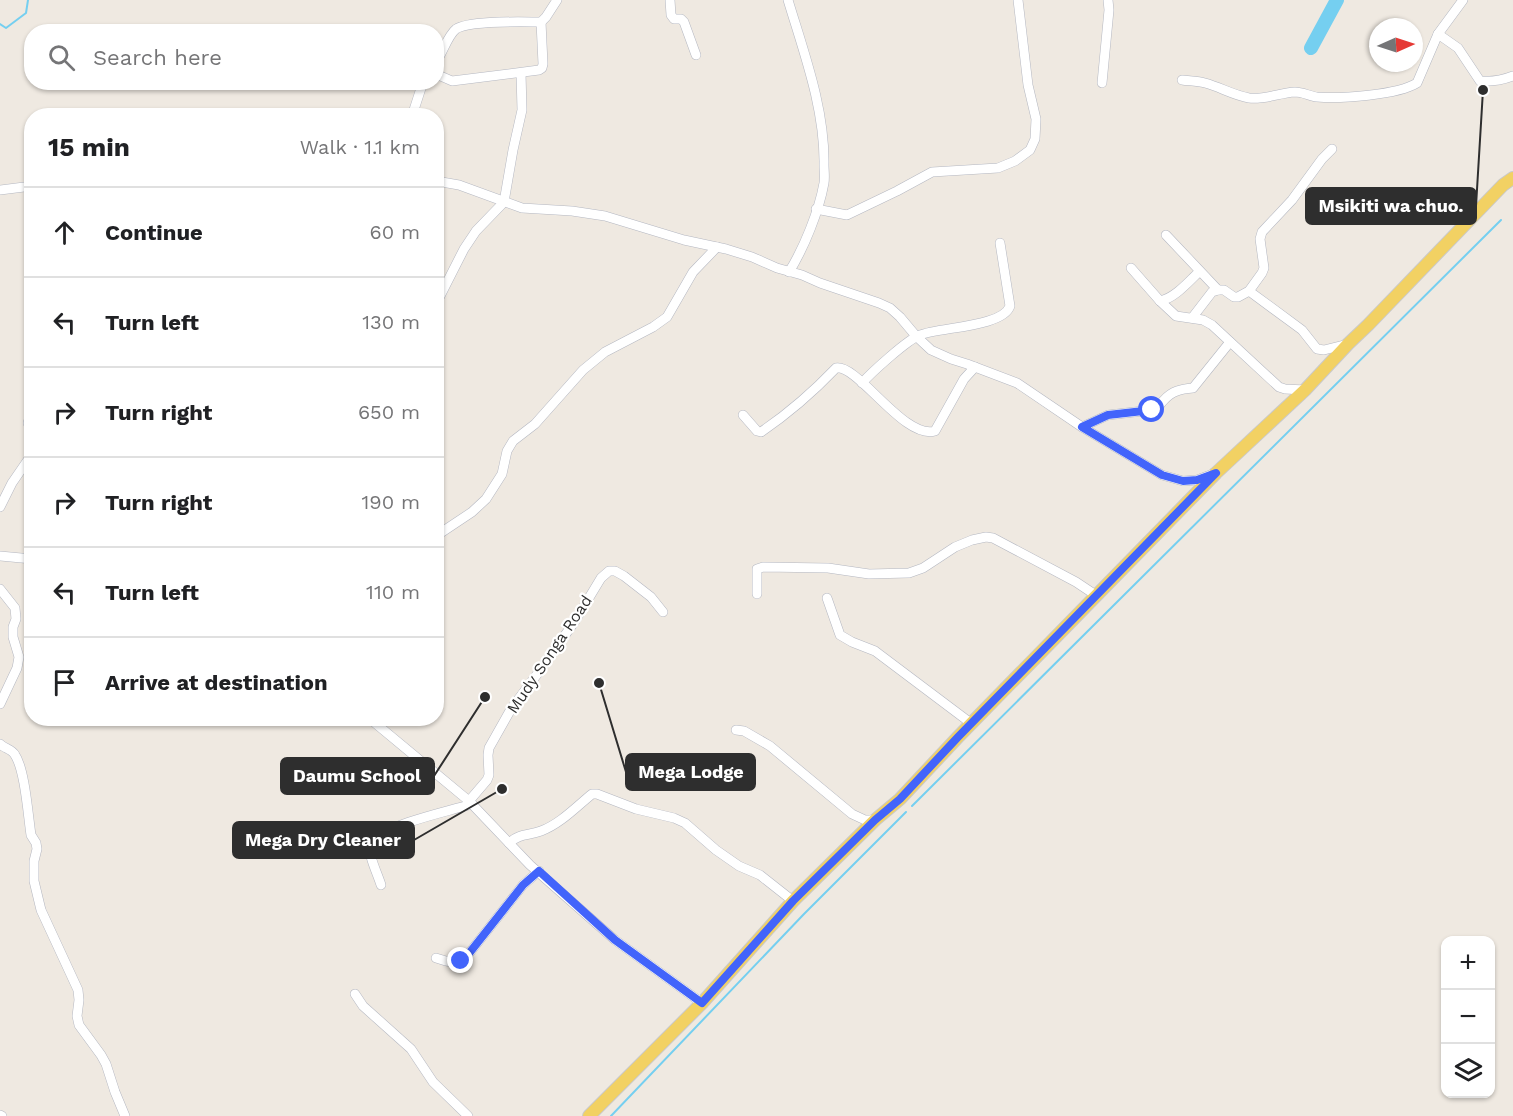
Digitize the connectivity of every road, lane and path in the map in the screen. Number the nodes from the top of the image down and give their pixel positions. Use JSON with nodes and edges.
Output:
{"nodes":[{"id":1,"x":557,"y":0,"type":"edge"},
{"id":2,"x":670,"y":0,"type":"edge"},
{"id":3,"x":788,"y":0,"type":"edge"},
{"id":4,"x":1018,"y":0,"type":"edge"},
{"id":5,"x":1108,"y":0,"type":"edge"},
{"id":6,"x":1462,"y":0,"type":"edge"},
{"id":7,"x":541,"y":22,"type":"junction"},
{"id":8,"x":1438,"y":34,"type":"junction"},
{"id":9,"x":444,"y":48,"type":"edge"},
{"id":10,"x":696,"y":55,"type":"dead end"},
{"id":11,"x":521,"y":73,"type":"junction"},
{"id":12,"x":1513,"y":76,"type":"edge"},
{"id":13,"x":444,"y":78,"type":"edge"},
{"id":14,"x":1182,"y":80,"type":"dead end"},
{"id":15,"x":1102,"y":83,"type":"dead end"},
{"id":16,"x":420,"y":90,"type":"edge"},
{"id":17,"x":415,"y":108,"type":"edge"},
{"id":18,"x":1332,"y":149,"type":"dead end"},
{"id":19,"x":1513,"y":178,"type":"edge"},
{"id":20,"x":444,"y":182,"type":"edge"},
{"id":21,"x":24,"y":187,"type":"edge"},
{"id":22,"x":0,"y":190,"type":"edge"},
{"id":23,"x":504,"y":202,"type":"junction"},
{"id":24,"x":816,"y":209,"type":"junction"},
{"id":25,"x":1166,"y":235,"type":"dead end"},
{"id":26,"x":1000,"y":243,"type":"dead end"},
{"id":27,"x":717,"y":247,"type":"junction"},
{"id":28,"x":800,"y":254,"type":"junction"},
{"id":29,"x":1131,"y":268,"type":"dead end"},
{"id":30,"x":789,"y":272,"type":"junction"},
{"id":31,"x":1200,"y":272,"type":"junction"},
{"id":32,"x":802,"y":275,"type":"junction"},
{"id":33,"x":444,"y":288,"type":"edge"},
{"id":34,"x":1218,"y":290,"type":"junction"},
{"id":35,"x":1249,"y":291,"type":"junction"},
{"id":36,"x":1160,"y":301,"type":"junction"},
{"id":37,"x":1192,"y":318,"type":"junction"},
{"id":38,"x":916,"y":336,"type":"junction"},
{"id":39,"x":1230,"y":342,"type":"junction"},
{"id":40,"x":1348,"y":344,"type":"junction"},
{"id":41,"x":975,"y":367,"type":"junction"},
{"id":42,"x":862,"y":383,"type":"junction"},
{"id":43,"x":1305,"y":390,"type":"junction"},
{"id":44,"x":743,"y":415,"type":"dead end"},
{"id":45,"x":1082,"y":427,"type":"junction"},
{"id":46,"x":24,"y":466,"type":"edge"},
{"id":47,"x":1216,"y":473,"type":"junction"},
{"id":48,"x":0,"y":507,"type":"edge"},
{"id":49,"x":444,"y":531,"type":"edge"},
{"id":50,"x":0,"y":556,"type":"edge"},
{"id":51,"x":24,"y":558,"type":"edge"},
{"id":52,"x":0,"y":589,"type":"edge"},
{"id":53,"x":757,"y":594,"type":"dead end"},
{"id":54,"x":1097,"y":596,"type":"junction"},
{"id":55,"x":827,"y":598,"type":"dead end"},
{"id":56,"x":663,"y":612,"type":"dead end"},
{"id":57,"x":0,"y":704,"type":"edge"},
{"id":58,"x":972,"y":723,"type":"junction"},
{"id":59,"x":379,"y":726,"type":"edge"},
{"id":60,"x":736,"y":730,"type":"dead end"},
{"id":61,"x":0,"y":744,"type":"edge"},
{"id":62,"x":470,"y":803,"type":"junction"},
{"id":63,"x":875,"y":820,"type":"junction"},
{"id":64,"x":509,"y":843,"type":"junction"},
{"id":65,"x":539,"y":871,"type":"junction"},
{"id":66,"x":381,"y":885,"type":"dead end"},
{"id":67,"x":793,"y":901,"type":"junction"},
{"id":68,"x":436,"y":958,"type":"dead end"},
{"id":69,"x":355,"y":994,"type":"dead end"},
{"id":70,"x":702,"y":1003,"type":"junction"},
{"id":71,"x":125,"y":1116,"type":"edge"},
{"id":72,"x":468,"y":1116,"type":"edge"},
{"id":73,"x":589,"y":1116,"type":"edge"}],
"edges":[{"from":1,"to":7,"type":"street"},
{"from":2,"to":10,"type":"street"},
{"from":3,"to":24,"type":"street"},
{"from":4,"to":24,"type":"street"},
{"from":5,"to":15,"type":"street"},
{"from":6,"to":8,"type":"street"},
{"from":7,"to":9,"type":"street"},
{"from":7,"to":11,"type":"street"},
{"from":8,"to":12,"type":"street"},
{"from":8,"to":14,"type":"street"},
{"from":11,"to":13,"type":"street"},
{"from":11,"to":23,"type":"street"},
{"from":16,"to":17,"type":"street"},
{"from":18,"to":35,"type":"street"},
{"from":19,"to":40,"type":"main road"},
{"from":20,"to":23,"type":"street"},
{"from":21,"to":22,"type":"street"},
{"from":23,"to":27,"type":"street"},
{"from":23,"to":33,"type":"street"},
{"from":24,"to":28,"type":"street"},
{"from":25,"to":31,"type":"street"},
{"from":26,"to":38,"type":"street"},
{"from":27,"to":30,"type":"street"},
{"from":27,"to":49,"type":"street"},
{"from":28,"to":30,"type":"street"},
{"from":28,"to":32,"type":"street"},
{"from":29,"to":36,"type":"street"},
{"from":30,"to":32,"type":"street"},
{"from":31,"to":34,"type":"street"},
{"from":31,"to":36,"type":"street"},
{"from":32,"to":38,"type":"street"},
{"from":34,"to":35,"type":"street"},
{"from":34,"to":37,"type":"street"},
{"from":35,"to":40,"type":"street"},
{"from":36,"to":37,"type":"street"},
{"from":37,"to":39,"type":"street"},
{"from":38,"to":41,"type":"street"},
{"from":38,"to":42,"type":"street"},
{"from":39,"to":43,"type":"street"},
{"from":39,"to":45,"type":"street"},
{"from":40,"to":43,"type":"main road"},
{"from":41,"to":42,"type":"street"},
{"from":41,"to":45,"type":"street"},
{"from":42,"to":44,"type":"street"},
{"from":43,"to":47,"type":"main road"},
{"from":45,"to":47,"type":"street"},
{"from":46,"to":48,"type":"street"},
{"from":47,"to":54,"type":"main road"},
{"from":50,"to":51,"type":"street"},
{"from":52,"to":57,"type":"street"},
{"from":53,"to":54,"type":"street"},
{"from":54,"to":58,"type":"main road"},
{"from":55,"to":58,"type":"street"},
{"from":56,"to":62,"type":"street","name":"Mudy Songa Road"},
{"from":58,"to":63,"type":"main road"},
{"from":59,"to":62,"type":"street"},
{"from":60,"to":63,"type":"street"},
{"from":61,"to":71,"type":"street"},
{"from":62,"to":64,"type":"street"},
{"from":62,"to":66,"type":"street"},
{"from":63,"to":67,"type":"main road"},
{"from":64,"to":65,"type":"street"},
{"from":64,"to":67,"type":"street"},
{"from":65,"to":68,"type":"street"},
{"from":65,"to":70,"type":"street"},
{"from":67,"to":70,"type":"main road"},
{"from":69,"to":72,"type":"street"},
{"from":70,"to":73,"type":"main road"}]}
